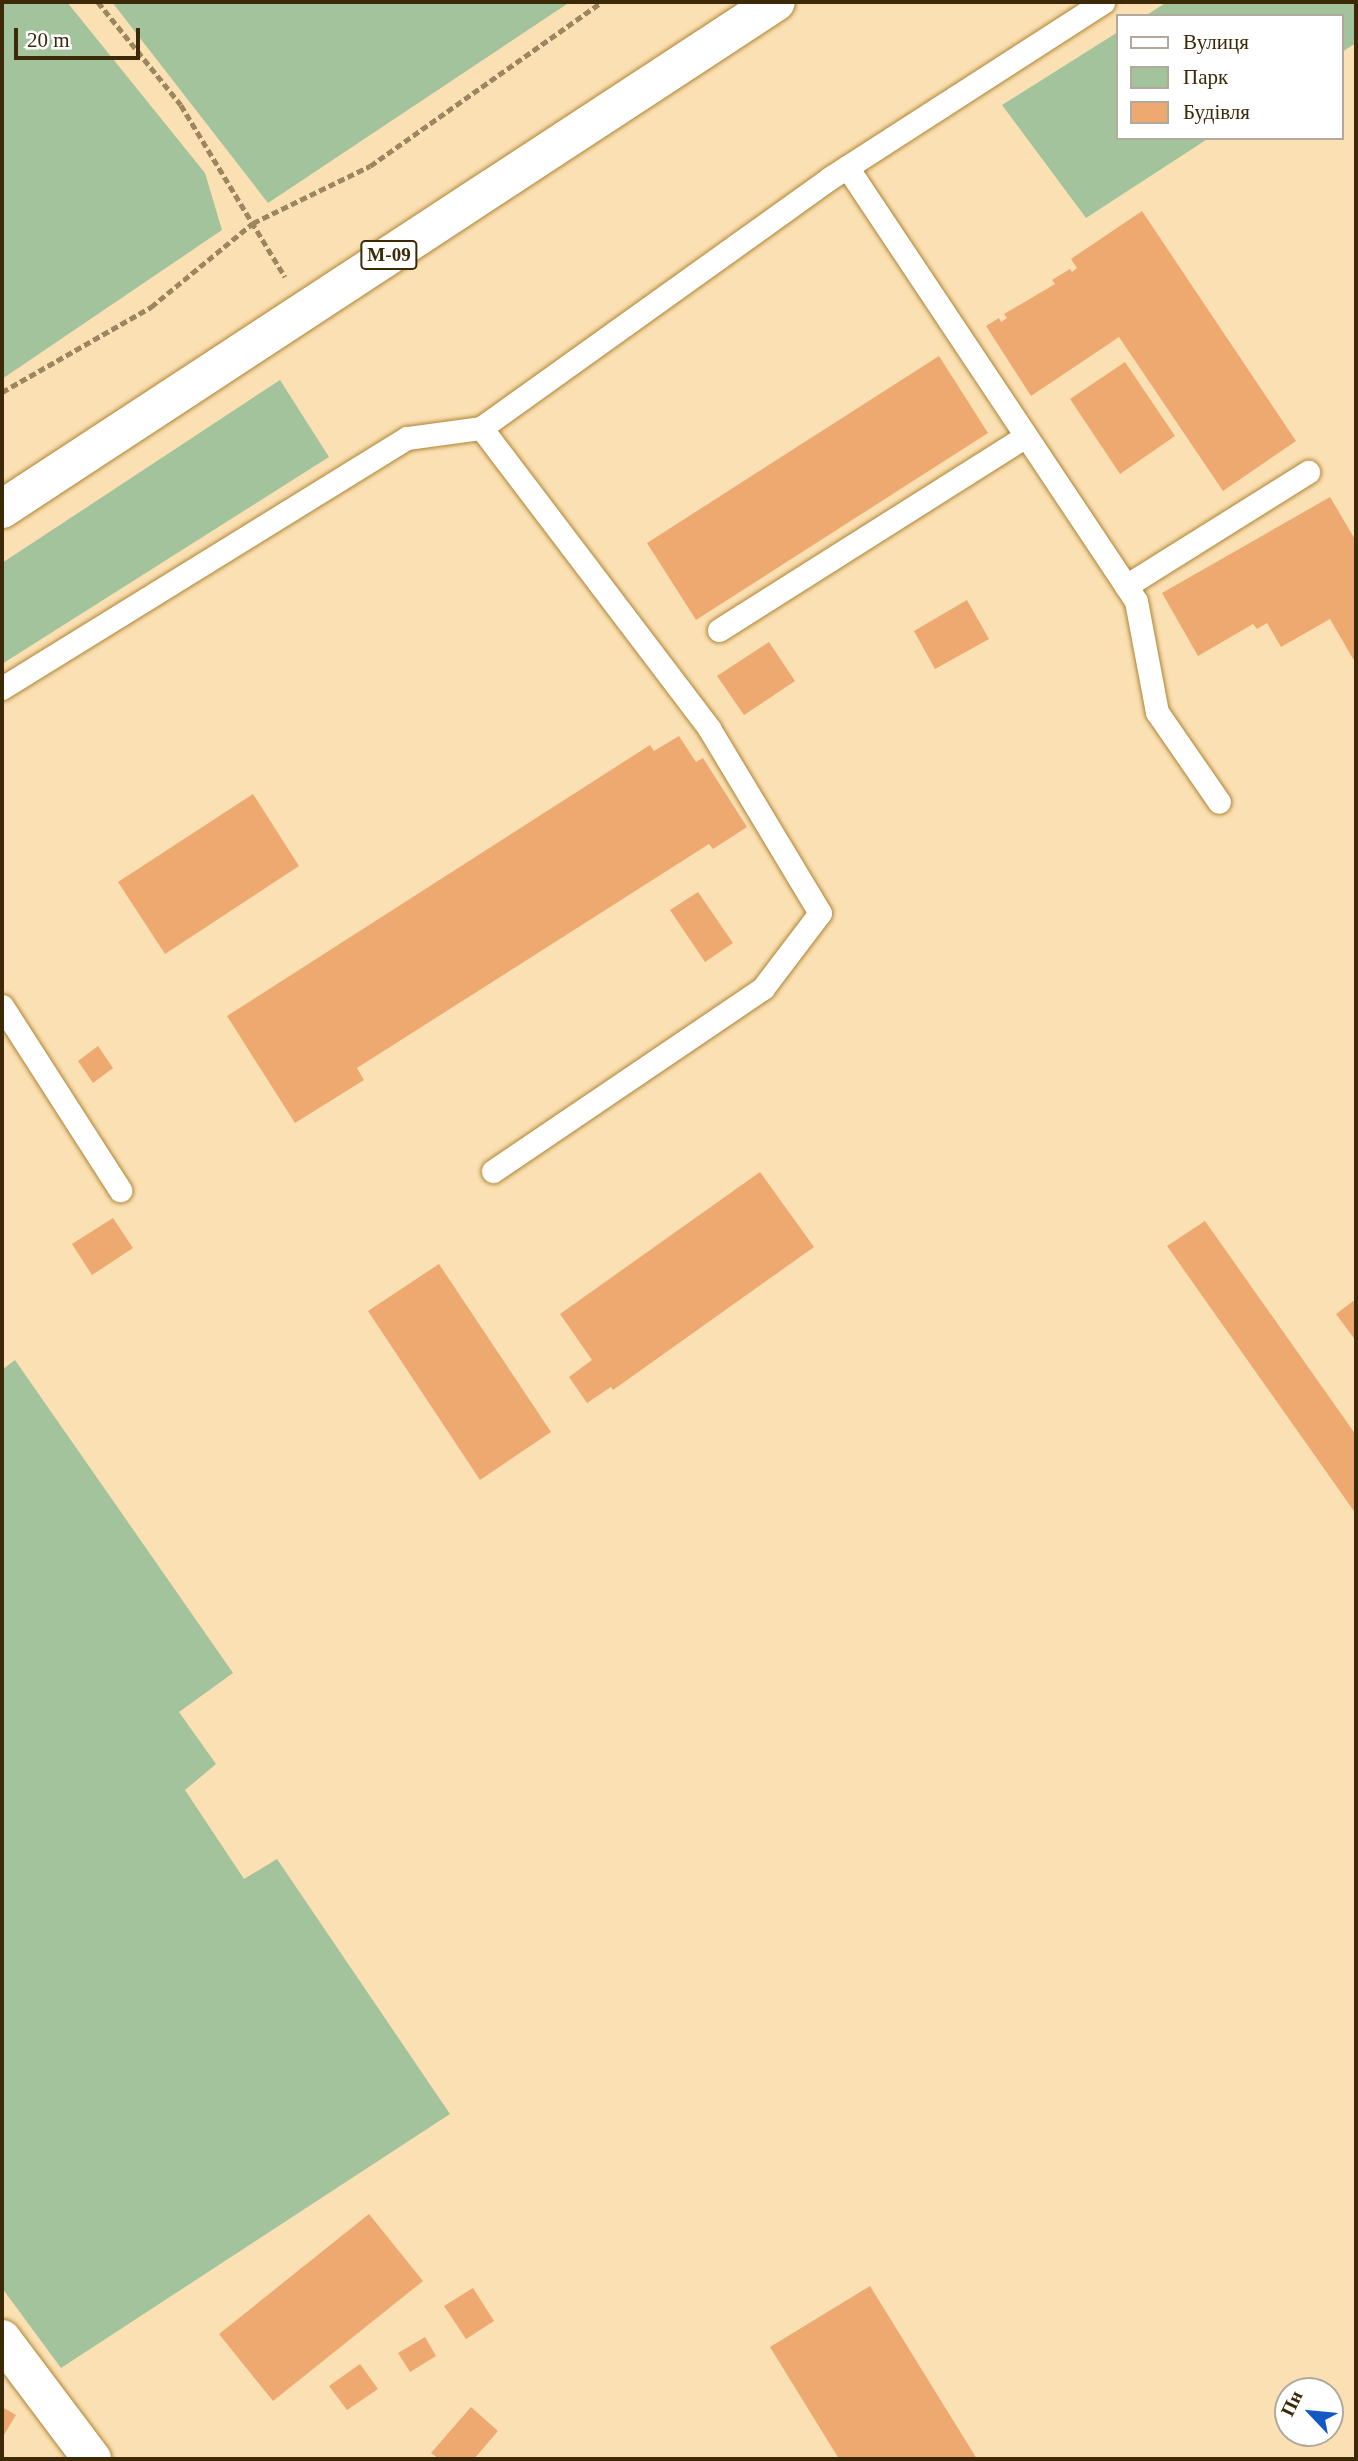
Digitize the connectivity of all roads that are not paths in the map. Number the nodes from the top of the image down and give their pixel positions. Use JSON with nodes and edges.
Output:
{"nodes":[{"id":1,"x":776,"y":2,"type":"edge"},
{"id":2,"x":1102,"y":2,"type":"edge"},
{"id":3,"x":847,"y":167,"type":"junction"},
{"id":4,"x":481,"y":428,"type":"junction"},
{"id":5,"x":1024,"y":437,"type":"junction"},
{"id":6,"x":1308,"y":472,"type":"dead end"},
{"id":7,"x":2,"y":509,"type":"edge"},
{"id":8,"x":1126,"y":586,"type":"junction"},
{"id":9,"x":719,"y":630,"type":"dead end"},
{"id":10,"x":2,"y":688,"type":"edge"},
{"id":11,"x":1219,"y":802,"type":"dead end"},
{"id":12,"x":2,"y":1006,"type":"edge"},
{"id":13,"x":493,"y":1171,"type":"dead end"},
{"id":14,"x":120,"y":1191,"type":"dead end"},
{"id":15,"x":2,"y":2339,"type":"edge"},
{"id":16,"x":92,"y":2459,"type":"edge"}],
"edges":[{"from":1,"to":7,"type":"main road","number":"М-09"},
{"from":2,"to":3,"type":"lane"},
{"from":3,"to":4,"type":"lane"},
{"from":3,"to":5,"type":"lane"},
{"from":4,"to":10,"type":"lane"},
{"from":4,"to":13,"type":"lane"},
{"from":5,"to":8,"type":"lane"},
{"from":5,"to":9,"type":"lane"},
{"from":6,"to":8,"type":"lane"},
{"from":8,"to":11,"type":"lane"},
{"from":12,"to":14,"type":"lane"},
{"from":15,"to":16,"type":"main road"}]}
